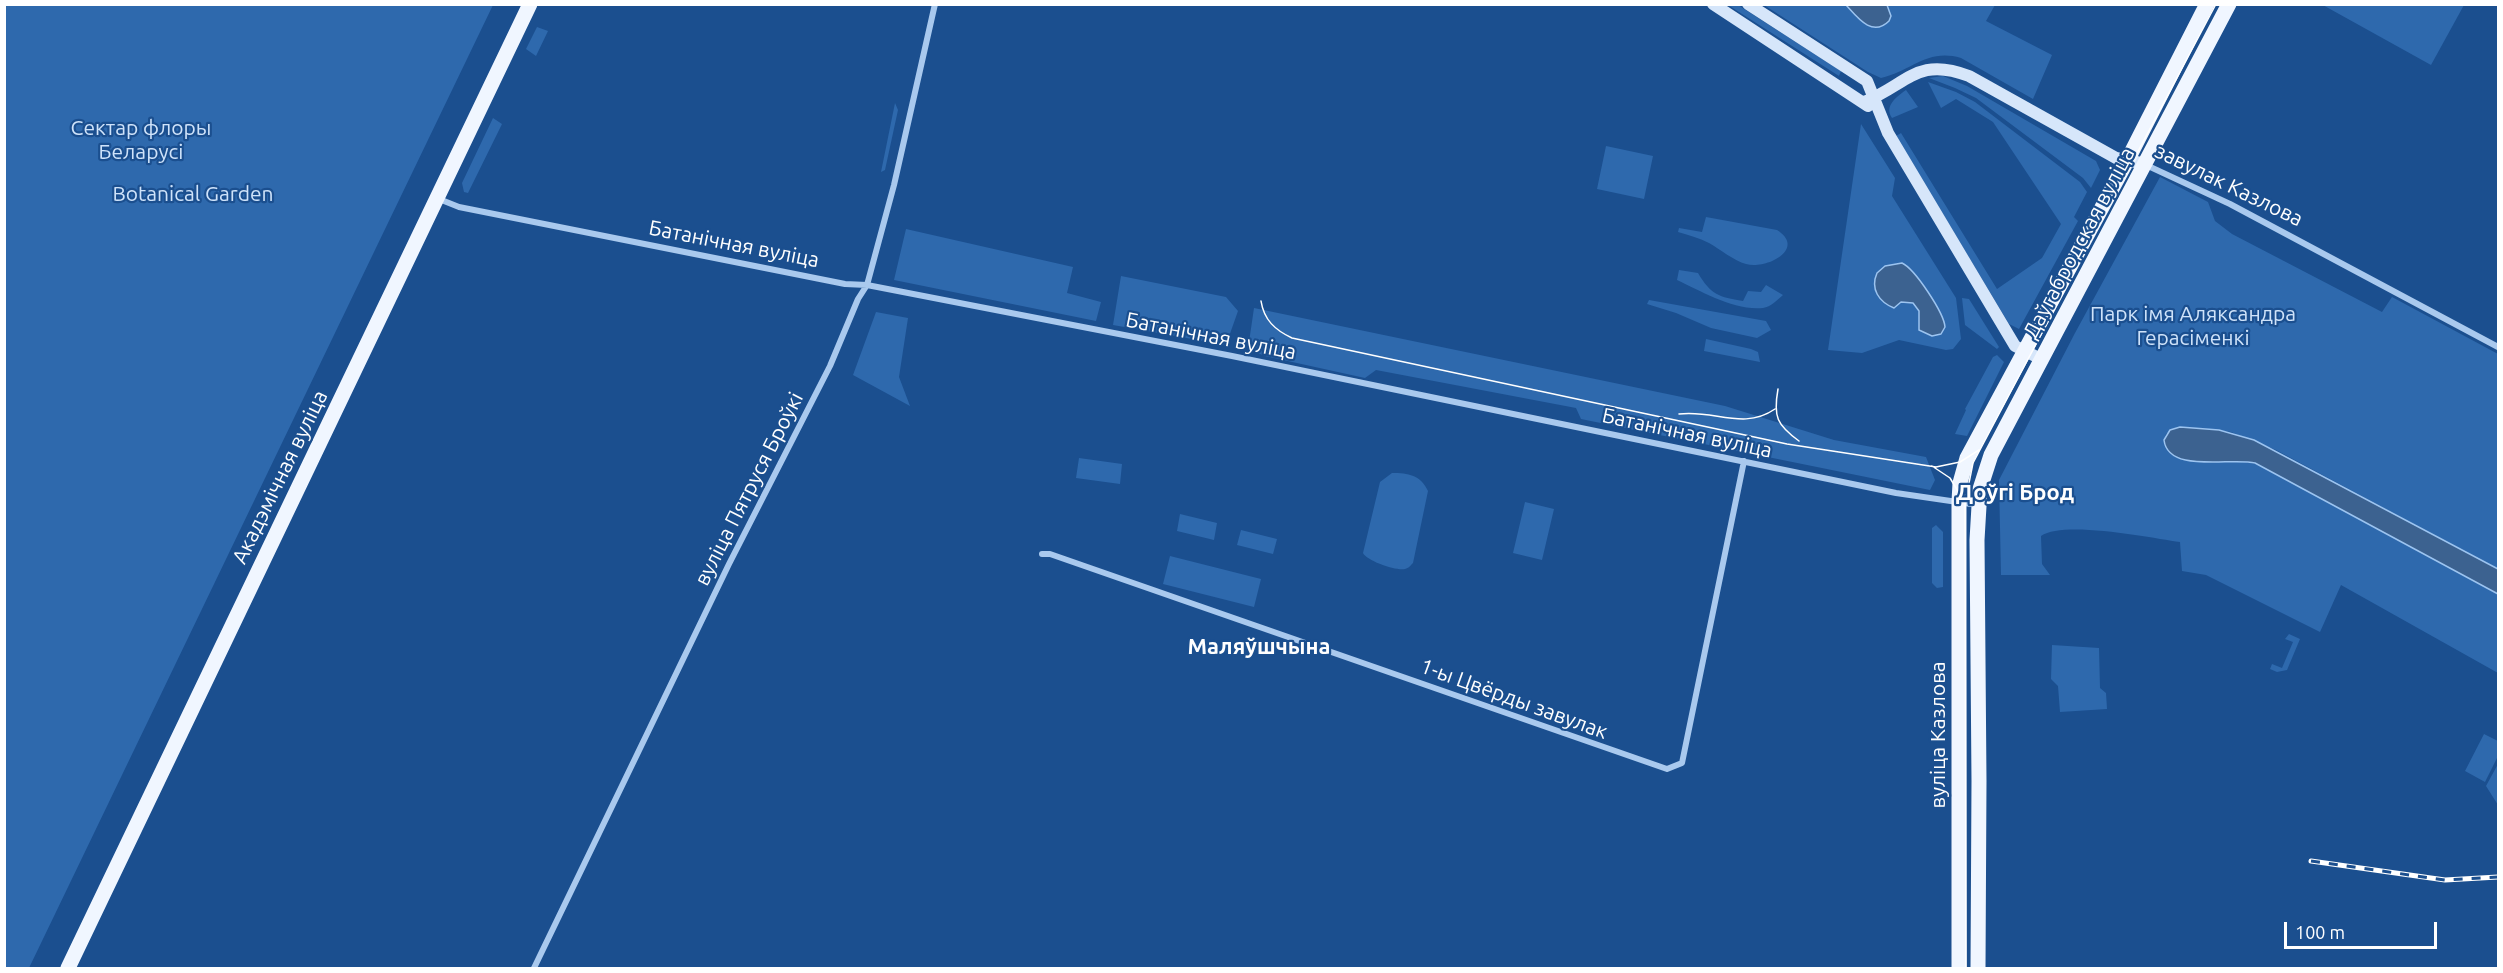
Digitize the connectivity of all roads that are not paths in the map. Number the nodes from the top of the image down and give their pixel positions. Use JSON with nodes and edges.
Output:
{"nodes":[{"id":1,"x":530,"y":4,"type":"edge"},
{"id":2,"x":934,"y":4,"type":"edge"},
{"id":3,"x":1713,"y":4,"type":"edge"},
{"id":4,"x":1748,"y":4,"type":"edge"},
{"id":5,"x":2207,"y":4,"type":"edge"},
{"id":6,"x":2229,"y":4,"type":"edge"},
{"id":7,"x":1870,"y":99,"type":"junction"},
{"id":8,"x":2127,"y":161,"type":"junction"},
{"id":9,"x":2146,"y":165,"type":"junction"},
{"id":10,"x":438,"y":199,"type":"junction"},
{"id":11,"x":867,"y":285,"type":"junction"},
{"id":12,"x":2499,"y":347,"type":"edge"},
{"id":13,"x":2025,"y":351,"type":"junction"},
{"id":14,"x":2041,"y":359,"type":"junction"},
{"id":15,"x":1744,"y":461,"type":"junction"},
{"id":16,"x":1959,"y":502,"type":"junction"},
{"id":17,"x":1978,"y":506,"type":"junction"},
{"id":18,"x":1042,"y":555,"type":"dead end"},
{"id":19,"x":68,"y":969,"type":"edge"},
{"id":20,"x":534,"y":969,"type":"edge"},
{"id":21,"x":1959,"y":969,"type":"edge"},
{"id":22,"x":1978,"y":969,"type":"edge"}],
"edges":[{"from":1,"to":10,"type":"main road","name":"Акадэмічная вуліца"},
{"from":2,"to":11,"type":"street","name":"вуліца Пятруся Броўкі"},
{"from":3,"to":7,"type":"main road"},
{"from":4,"to":7,"type":"main road"},
{"from":5,"to":8,"type":"main road","name":"Даўгабродская вуліца"},
{"from":6,"to":9,"type":"main road","name":"Даўгабродская вуліца"},
{"from":7,"to":8,"type":"main road","name":"завулак Казлова"},
{"from":7,"to":13,"type":"main road"},
{"from":8,"to":9,"type":"main road","name":"завулак Казлова"},
{"from":8,"to":13,"type":"main road","name":"Даўгабродская вуліца"},
{"from":9,"to":12,"type":"street","name":"завулак Казлова"},
{"from":9,"to":14,"type":"main road","name":"Даўгабродская вуліца"},
{"from":10,"to":11,"type":"street","name":"Батанічная вуліца"},
{"from":10,"to":19,"type":"main road","name":"Акадэмічная вуліца"},
{"from":11,"to":15,"type":"street","name":"Батанічная вуліца"},
{"from":11,"to":20,"type":"street","name":"вуліца Пятруся Броўкі"},
{"from":13,"to":14,"type":"main road"},
{"from":13,"to":16,"type":"main road","name":"Даўгабродская вуліца"},
{"from":14,"to":17,"type":"main road","name":"Даўгабродская вуліца"},
{"from":15,"to":16,"type":"street","name":"Батанічная вуліца"},
{"from":15,"to":18,"type":"street","name":"1-ы Цвёрды завулак"},
{"from":16,"to":17,"type":"street","name":"Батанічная вуліца"},
{"from":16,"to":21,"type":"main road","name":"вуліца Казлова"},
{"from":17,"to":22,"type":"main road","name":"вуліца Казлова"}]}
